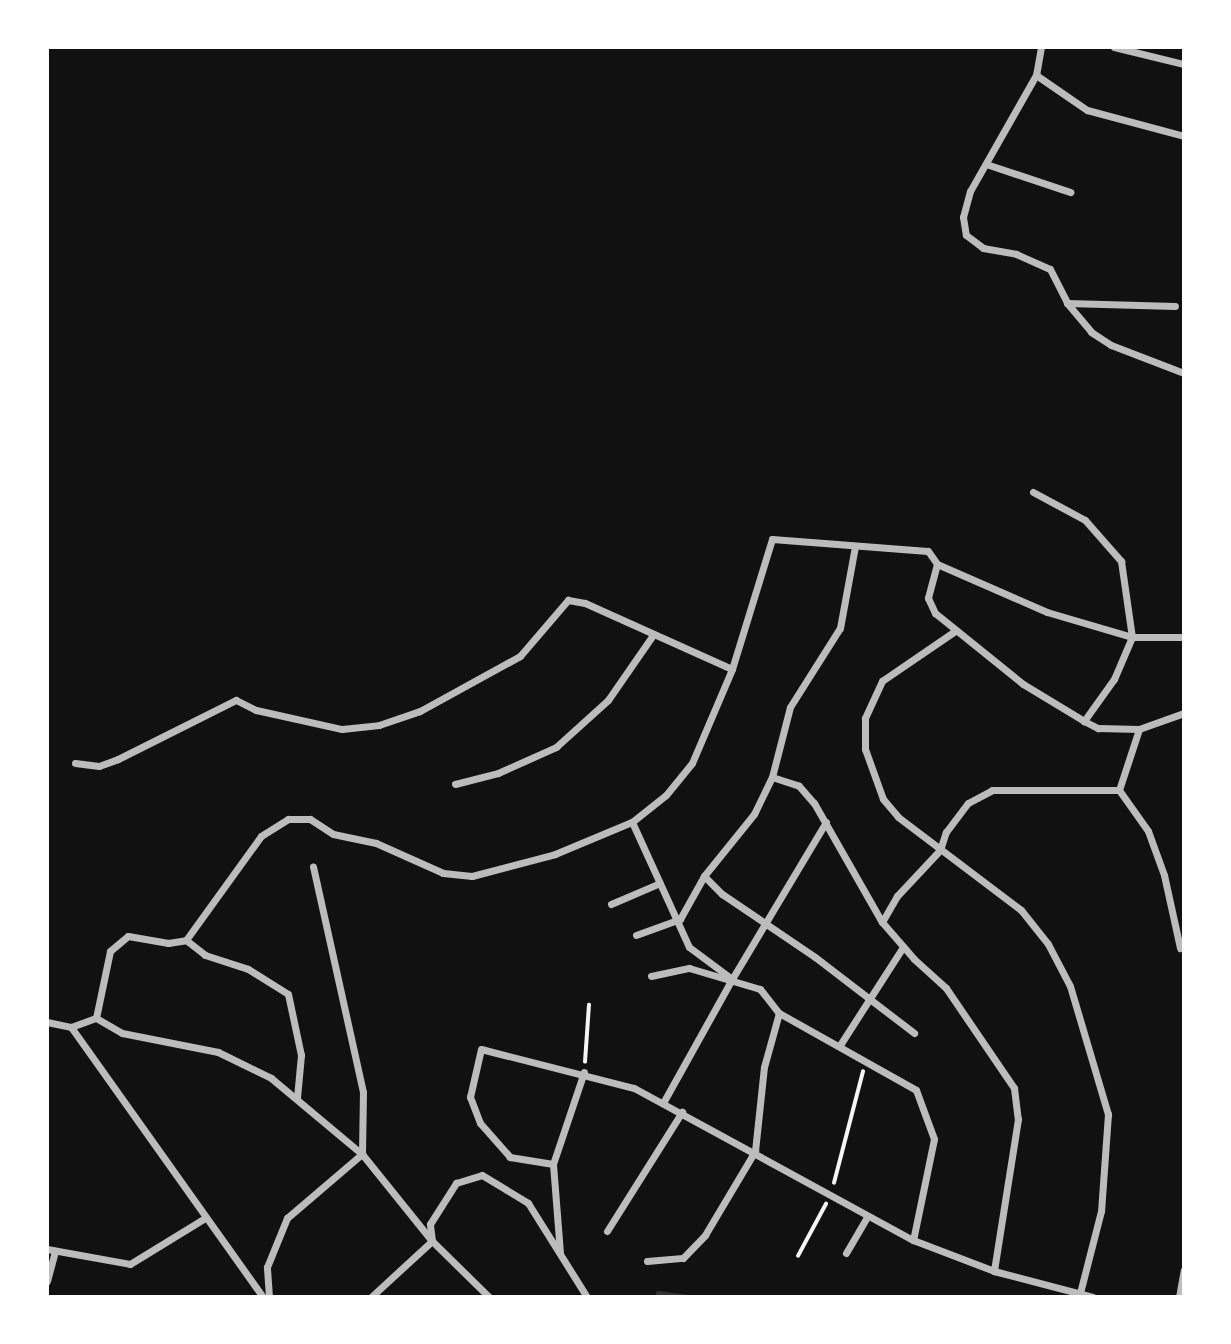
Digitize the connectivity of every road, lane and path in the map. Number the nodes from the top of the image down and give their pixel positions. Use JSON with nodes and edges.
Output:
{"nodes":[{"id":1,"x":1041,"y":47,"type":"edge"},
{"id":2,"x":1114,"y":47,"type":"edge"},
{"id":3,"x":1184,"y":64,"type":"edge"},
{"id":4,"x":1036,"y":75,"type":"junction"},
{"id":5,"x":1184,"y":136,"type":"edge"},
{"id":6,"x":986,"y":164,"type":"junction"},
{"id":7,"x":1070,"y":192,"type":"dead end"},
{"id":8,"x":1068,"y":303,"type":"junction"},
{"id":9,"x":1175,"y":306,"type":"dead end"},
{"id":10,"x":1184,"y":373,"type":"edge"},
{"id":11,"x":1032,"y":492,"type":"dead end"},
{"id":12,"x":855,"y":546,"type":"junction"},
{"id":13,"x":937,"y":564,"type":"junction"},
{"id":14,"x":955,"y":631,"type":"junction"},
{"id":15,"x":653,"y":635,"type":"junction"},
{"id":16,"x":1132,"y":637,"type":"junction"},
{"id":17,"x":1184,"y":637,"type":"edge"},
{"id":18,"x":732,"y":668,"type":"junction"},
{"id":19,"x":1184,"y":713,"type":"edge"},
{"id":20,"x":1084,"y":721,"type":"junction"},
{"id":21,"x":1139,"y":729,"type":"junction"},
{"id":22,"x":75,"y":764,"type":"dead end"},
{"id":23,"x":772,"y":777,"type":"junction"},
{"id":24,"x":455,"y":783,"type":"dead end"},
{"id":25,"x":1119,"y":790,"type":"junction"},
{"id":26,"x":632,"y":822,"type":"junction"},
{"id":27,"x":826,"y":822,"type":"junction"},
{"id":28,"x":940,"y":850,"type":"junction"},
{"id":29,"x":313,"y":866,"type":"dead end"},
{"id":30,"x":704,"y":876,"type":"junction"},
{"id":31,"x":660,"y":883,"type":"junction"},
{"id":32,"x":611,"y":904,"type":"dead end"},
{"id":33,"x":680,"y":919,"type":"junction"},
{"id":34,"x":882,"y":922,"type":"junction"},
{"id":35,"x":763,"y":923,"type":"junction"},
{"id":36,"x":636,"y":935,"type":"dead end"},
{"id":37,"x":186,"y":940,"type":"junction"},
{"id":38,"x":903,"y":947,"type":"junction"},
{"id":39,"x":1180,"y":948,"type":"dead end"},
{"id":40,"x":651,"y":976,"type":"dead end"},
{"id":41,"x":732,"y":979,"type":"junction"},
{"id":42,"x":870,"y":998,"type":"junction"},
{"id":43,"x":589,"y":1005,"type":"dead end"},
{"id":44,"x":779,"y":1013,"type":"junction"},
{"id":45,"x":96,"y":1018,"type":"junction"},
{"id":46,"x":47,"y":1022,"type":"edge"},
{"id":47,"x":71,"y":1027,"type":"junction"},
{"id":48,"x":914,"y":1034,"type":"dead end"},
{"id":49,"x":840,"y":1045,"type":"junction"},
{"id":50,"x":866,"y":1060,"type":"junction"},
{"id":51,"x":584,"y":1072,"type":"junction"},
{"id":52,"x":298,"y":1097,"type":"junction"},
{"id":53,"x":663,"y":1102,"type":"junction"},
{"id":54,"x":682,"y":1112,"type":"junction"},
{"id":55,"x":755,"y":1151,"type":"junction"},
{"id":56,"x":362,"y":1154,"type":"junction"},
{"id":57,"x":552,"y":1164,"type":"junction"},
{"id":58,"x":831,"y":1195,"type":"junction"},
{"id":59,"x":867,"y":1217,"type":"junction"},
{"id":60,"x":205,"y":1218,"type":"junction"},
{"id":61,"x":607,"y":1231,"type":"dead end"},
{"id":62,"x":913,"y":1240,"type":"junction"},
{"id":63,"x":432,"y":1241,"type":"junction"},
{"id":64,"x":51,"y":1250,"type":"edge"},
{"id":65,"x":846,"y":1253,"type":"dead end"},
{"id":66,"x":798,"y":1256,"type":"dead end"},
{"id":67,"x":561,"y":1257,"type":"junction"},
{"id":68,"x":647,"y":1261,"type":"dead end"},
{"id":69,"x":1184,"y":1270,"type":"edge"},
{"id":70,"x":994,"y":1271,"type":"junction"},
{"id":71,"x":47,"y":1280,"type":"edge"},
{"id":72,"x":1080,"y":1293,"type":"junction"},
{"id":73,"x":262,"y":1297,"type":"edge"},
{"id":74,"x":269,"y":1297,"type":"edge"},
{"id":75,"x":371,"y":1297,"type":"edge"},
{"id":76,"x":489,"y":1297,"type":"edge"},
{"id":77,"x":587,"y":1297,"type":"edge"},
{"id":78,"x":1093,"y":1297,"type":"edge"},
{"id":79,"x":1179,"y":1297,"type":"edge"}],
"edges":[{"from":1,"to":4,"type":"street"},
{"from":2,"to":3,"type":"street"},
{"from":4,"to":5,"type":"street"},
{"from":4,"to":6,"type":"street"},
{"from":6,"to":7,"type":"street"},
{"from":6,"to":8,"type":"street"},
{"from":8,"to":9,"type":"street"},
{"from":8,"to":10,"type":"street"},
{"from":11,"to":16,"type":"street"},
{"from":12,"to":13,"type":"street"},
{"from":12,"to":18,"type":"street"},
{"from":12,"to":23,"type":"street"},
{"from":13,"to":14,"type":"street"},
{"from":13,"to":16,"type":"street"},
{"from":14,"to":20,"type":"street"},
{"from":14,"to":28,"type":"street"},
{"from":15,"to":18,"type":"street"},
{"from":15,"to":22,"type":"street"},
{"from":15,"to":24,"type":"street"},
{"from":16,"to":17,"type":"street"},
{"from":16,"to":20,"type":"street"},
{"from":18,"to":26,"type":"street"},
{"from":19,"to":21,"type":"street"},
{"from":20,"to":21,"type":"street"},
{"from":21,"to":25,"type":"street"},
{"from":23,"to":27,"type":"street"},
{"from":23,"to":30,"type":"street"},
{"from":25,"to":28,"type":"street"},
{"from":25,"to":39,"type":"street"},
{"from":26,"to":31,"type":"street"},
{"from":26,"to":37,"type":"street"},
{"from":27,"to":34,"type":"street"},
{"from":27,"to":35,"type":"street"},
{"from":28,"to":34,"type":"street"},
{"from":28,"to":72,"type":"street"},
{"from":29,"to":56,"type":"street"},
{"from":30,"to":33,"type":"street"},
{"from":30,"to":35,"type":"street"},
{"from":31,"to":32,"type":"street"},
{"from":31,"to":33,"type":"street"},
{"from":33,"to":36,"type":"street"},
{"from":33,"to":41,"type":"street"},
{"from":34,"to":38,"type":"street"},
{"from":35,"to":41,"type":"street"},
{"from":35,"to":42,"type":"street"},
{"from":37,"to":45,"type":"street"},
{"from":37,"to":52,"type":"street"},
{"from":38,"to":42,"type":"street"},
{"from":38,"to":70,"type":"street"},
{"from":40,"to":41,"type":"street"},
{"from":41,"to":44,"type":"street"},
{"from":41,"to":53,"type":"street"},
{"from":42,"to":48,"type":"street"},
{"from":42,"to":49,"type":"street"},
{"from":43,"to":51,"type":"path"},
{"from":44,"to":49,"type":"street"},
{"from":44,"to":55,"type":"street"},
{"from":45,"to":47,"type":"street"},
{"from":45,"to":52,"type":"street"},
{"from":46,"to":47,"type":"street"},
{"from":47,"to":60,"type":"street"},
{"from":49,"to":50,"type":"street"},
{"from":50,"to":58,"type":"path"},
{"from":50,"to":62,"type":"street"},
{"from":51,"to":53,"type":"street"},
{"from":51,"to":57,"type":"street"},
{"from":51,"to":57,"type":"street"},
{"from":52,"to":56,"type":"street"},
{"from":53,"to":54,"type":"street"},
{"from":54,"to":55,"type":"street"},
{"from":54,"to":61,"type":"street"},
{"from":55,"to":58,"type":"street"},
{"from":55,"to":68,"type":"street"},
{"from":56,"to":63,"type":"street"},
{"from":56,"to":74,"type":"street"},
{"from":57,"to":67,"type":"street"},
{"from":58,"to":59,"type":"street"},
{"from":58,"to":66,"type":"path"},
{"from":59,"to":62,"type":"street"},
{"from":59,"to":65,"type":"street"},
{"from":60,"to":64,"type":"street"},
{"from":60,"to":73,"type":"street"},
{"from":62,"to":70,"type":"street"},
{"from":63,"to":67,"type":"street"},
{"from":63,"to":75,"type":"street"},
{"from":63,"to":76,"type":"street"},
{"from":64,"to":71,"type":"street"},
{"from":67,"to":77,"type":"street"},
{"from":69,"to":79,"type":"street"},
{"from":70,"to":72,"type":"street"},
{"from":72,"to":78,"type":"street"}]}
